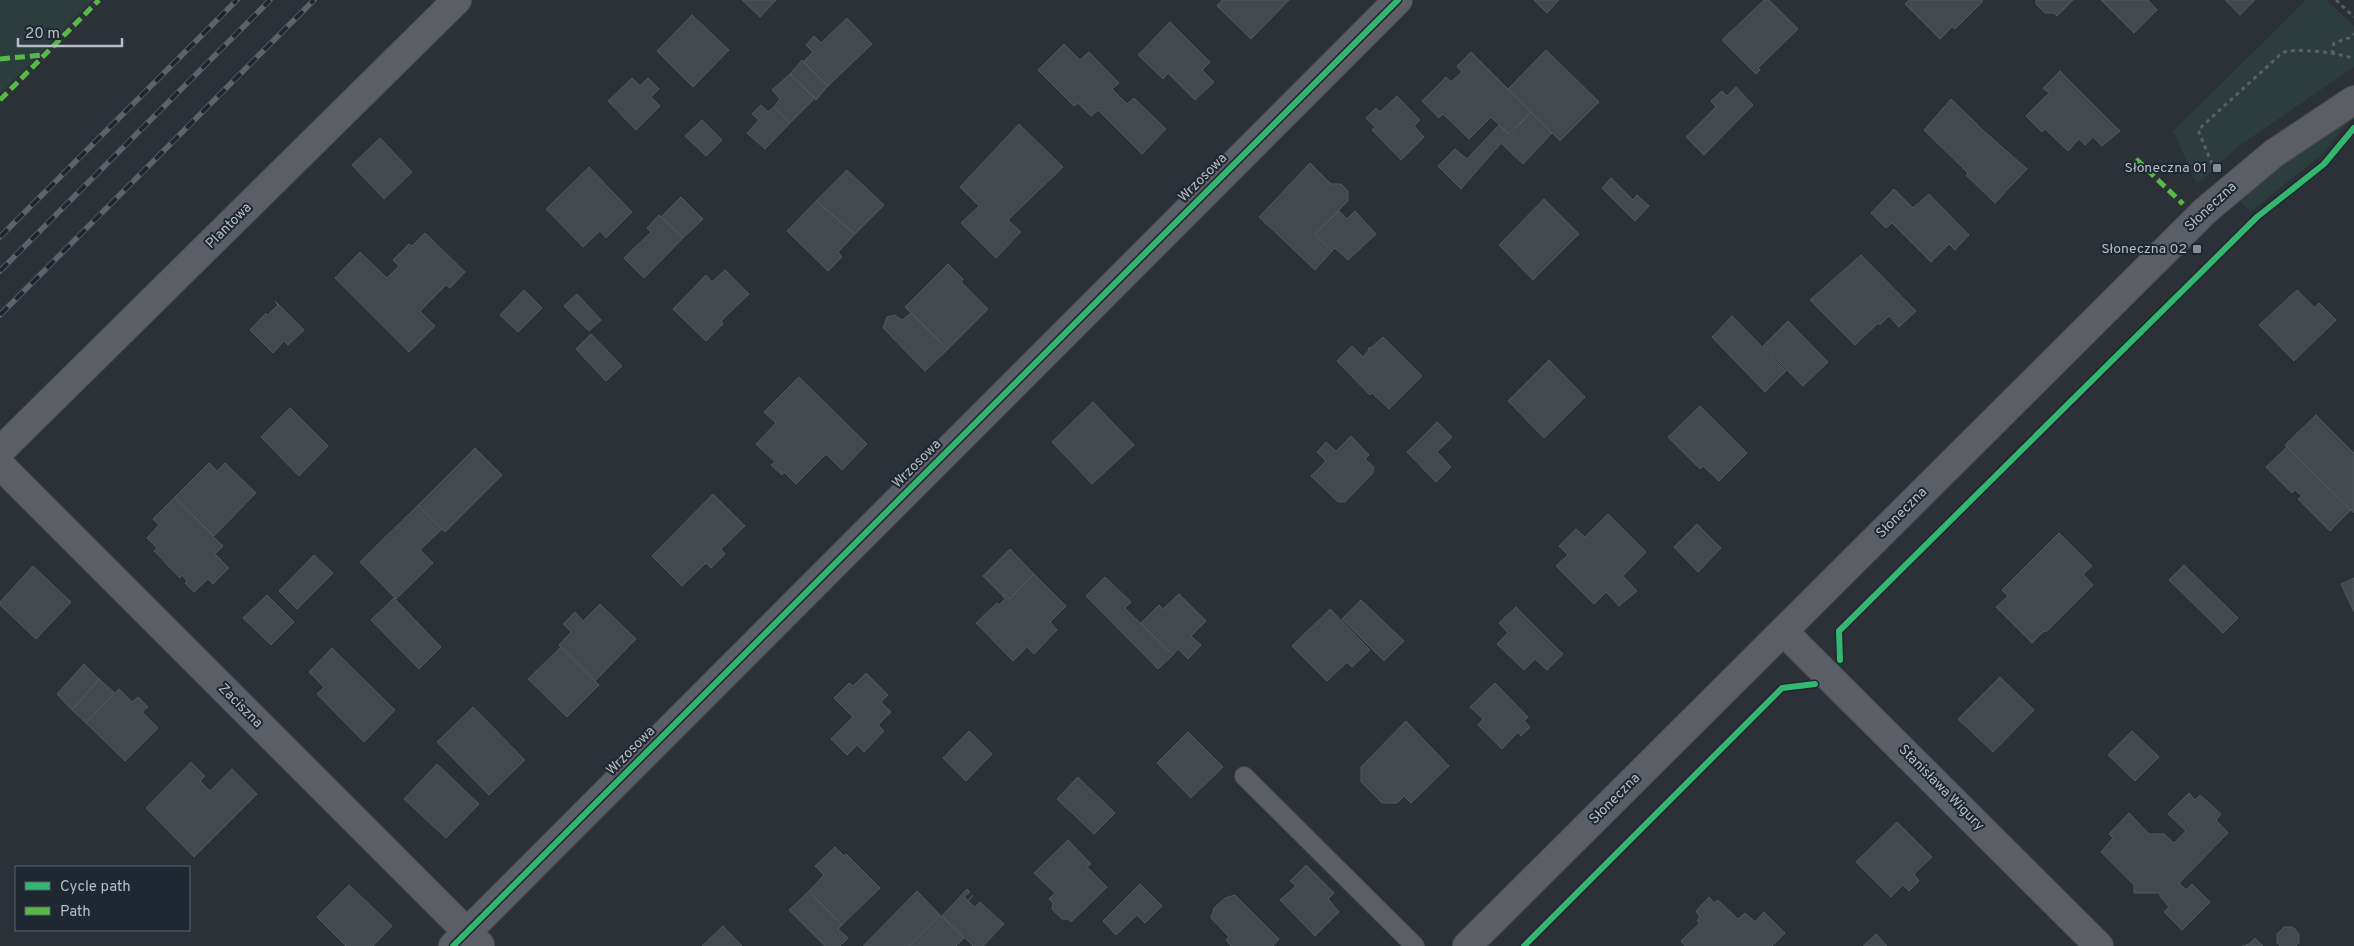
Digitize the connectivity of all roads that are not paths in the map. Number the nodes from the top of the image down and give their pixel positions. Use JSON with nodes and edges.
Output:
{"nodes":[{"id":1,"x":457,"y":0,"type":"edge"},
{"id":2,"x":1398,"y":0,"type":"edge"},
{"id":3,"x":2354,"y":100,"type":"edge"},
{"id":4,"x":0,"y":451,"type":"edge"},
{"id":5,"x":0,"y":466,"type":"edge"},
{"id":6,"x":1783,"y":631,"type":"junction"},
{"id":7,"x":1244,"y":776,"type":"dead end"},
{"id":8,"x":467,"y":941,"type":"edge"},
{"id":9,"x":1415,"y":946,"type":"edge"},
{"id":10,"x":1467,"y":946,"type":"edge"},
{"id":11,"x":2099,"y":946,"type":"edge"}],
"edges":[{"from":1,"to":4,"type":"street","name":"Plantowa"},
{"from":2,"to":8,"type":"street","name":"Wrzosowa"},
{"from":3,"to":6,"type":"street","name":"Słoneczna"},
{"from":5,"to":8,"type":"street","name":"Zaciszna"},
{"from":6,"to":10,"type":"street","name":"Słoneczna"},
{"from":6,"to":11,"type":"street","name":"Stanisława Wigury"},
{"from":7,"to":9,"type":"lane"}]}
